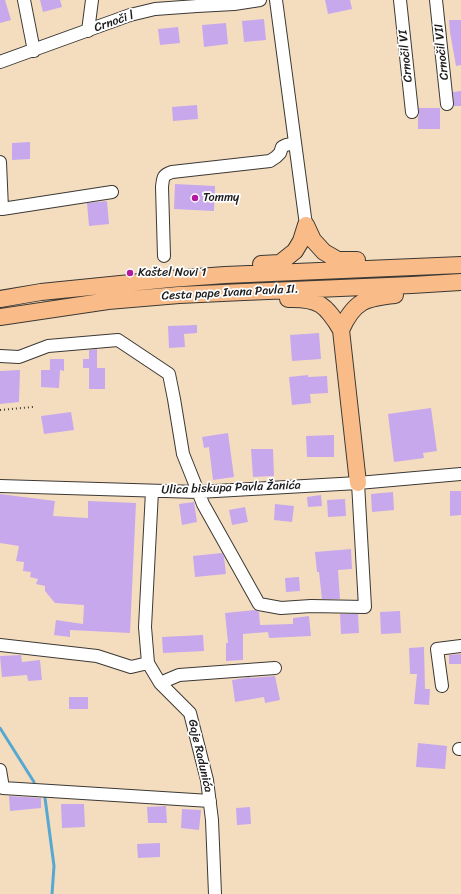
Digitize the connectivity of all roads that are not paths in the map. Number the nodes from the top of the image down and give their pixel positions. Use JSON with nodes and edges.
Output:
{"nodes":[{"id":1,"x":24,"y":0,"type":"edge"},
{"id":2,"x":92,"y":0,"type":"edge"},
{"id":3,"x":260,"y":0,"type":"edge"},
{"id":4,"x":276,"y":0,"type":"edge"},
{"id":5,"x":400,"y":0,"type":"edge"},
{"id":6,"x":436,"y":0,"type":"edge"},
{"id":7,"x":234,"y":2,"type":"edge"},
{"id":8,"x":196,"y":3,"type":"edge"},
{"id":9,"x":88,"y":31,"type":"junction"},
{"id":10,"x":34,"y":51,"type":"junction"},
{"id":11,"x":0,"y":62,"type":"edge"},
{"id":12,"x":447,"y":104,"type":"dead end"},
{"id":13,"x":412,"y":112,"type":"dead end"},
{"id":14,"x":295,"y":143,"type":"junction"},
{"id":15,"x":0,"y":162,"type":"edge"},
{"id":16,"x":112,"y":192,"type":"dead end"},
{"id":17,"x":306,"y":225,"type":"junction"},
{"id":18,"x":164,"y":256,"type":"dead end"},
{"id":19,"x":461,"y":264,"type":"edge"},
{"id":20,"x":389,"y":268,"type":"junction"},
{"id":21,"x":225,"y":276,"type":"junction"},
{"id":22,"x":461,"y":282,"type":"edge"},
{"id":23,"x":412,"y":285,"type":"junction"},
{"id":24,"x":244,"y":292,"type":"junction"},
{"id":25,"x":0,"y":299,"type":"edge"},
{"id":26,"x":0,"y":317,"type":"edge"},
{"id":27,"x":341,"y":330,"type":"junction"},
{"id":28,"x":0,"y":356,"type":"edge"},
{"id":29,"x":461,"y":474,"type":"edge"},
{"id":30,"x":358,"y":483,"type":"junction"},
{"id":31,"x":0,"y":486,"type":"edge"},
{"id":32,"x":152,"y":491,"type":"junction"},
{"id":33,"x":198,"y":492,"type":"junction"},
{"id":34,"x":0,"y":645,"type":"edge"},
{"id":35,"x":461,"y":646,"type":"edge"},
{"id":36,"x":148,"y":663,"type":"junction"},
{"id":37,"x":274,"y":668,"type":"dead end"},
{"id":38,"x":160,"y":683,"type":"junction"},
{"id":39,"x":442,"y":686,"type":"dead end"},
{"id":40,"x":0,"y":770,"type":"edge"},
{"id":41,"x":210,"y":801,"type":"junction"},
{"id":42,"x":215,"y":894,"type":"edge"}],
"edges":[{"from":1,"to":10,"type":"street"},
{"from":2,"to":9,"type":"street"},
{"from":3,"to":7,"type":"street","name":"Crnoči l"},
{"from":4,"to":14,"type":"street"},
{"from":5,"to":13,"type":"street","name":"Crnočil VI"},
{"from":6,"to":12,"type":"street","name":"Crnočil VII"},
{"from":7,"to":8,"type":"street","name":"Crnoči l"},
{"from":8,"to":9,"type":"street","name":"Crnoči l"},
{"from":9,"to":10,"type":"street","name":"Crnoči l"},
{"from":10,"to":11,"type":"street","name":"Crnoči l"},
{"from":14,"to":17,"type":"street"},
{"from":14,"to":18,"type":"street"},
{"from":15,"to":16,"type":"street"},
{"from":17,"to":20,"type":"main road"},
{"from":17,"to":21,"type":"main road"},
{"from":19,"to":20,"type":"main road","name":"Cesta pape Ivana Pavla II."},
{"from":20,"to":21,"type":"main road","name":"Cesta pape Ivana Pavla II."},
{"from":21,"to":25,"type":"main road","name":"Cesta pape Ivana Pavla II."},
{"from":22,"to":23,"type":"main road","name":"Cesta pape Ivana Pavla II."},
{"from":23,"to":24,"type":"main road","name":"Cesta pape Ivana Pavla II."},
{"from":23,"to":27,"type":"main road"},
{"from":24,"to":26,"type":"main road","name":"Cesta pape Ivana Pavla II."},
{"from":24,"to":27,"type":"main road"},
{"from":27,"to":30,"type":"main road"},
{"from":28,"to":33,"type":"street"},
{"from":29,"to":30,"type":"street","name":"Ulica biskupa Pavla Žanića"},
{"from":30,"to":33,"type":"street","name":"Ulica biskupa Pavla Žanića"},
{"from":30,"to":33,"type":"street"},
{"from":31,"to":32,"type":"street","name":"Ulica biskupa Pavla Žanića"},
{"from":32,"to":33,"type":"street","name":"Ulica biskupa Pavla Žanića"},
{"from":32,"to":36,"type":"street","name":"Gaje Radunića"},
{"from":34,"to":36,"type":"street"},
{"from":35,"to":39,"type":"street"},
{"from":36,"to":38,"type":"street","name":"Gaje Radunića"},
{"from":37,"to":38,"type":"street"},
{"from":38,"to":41,"type":"street","name":"Gaje Radunića"},
{"from":40,"to":41,"type":"street"},
{"from":41,"to":42,"type":"street","name":"Gaje Radunića"}]}
